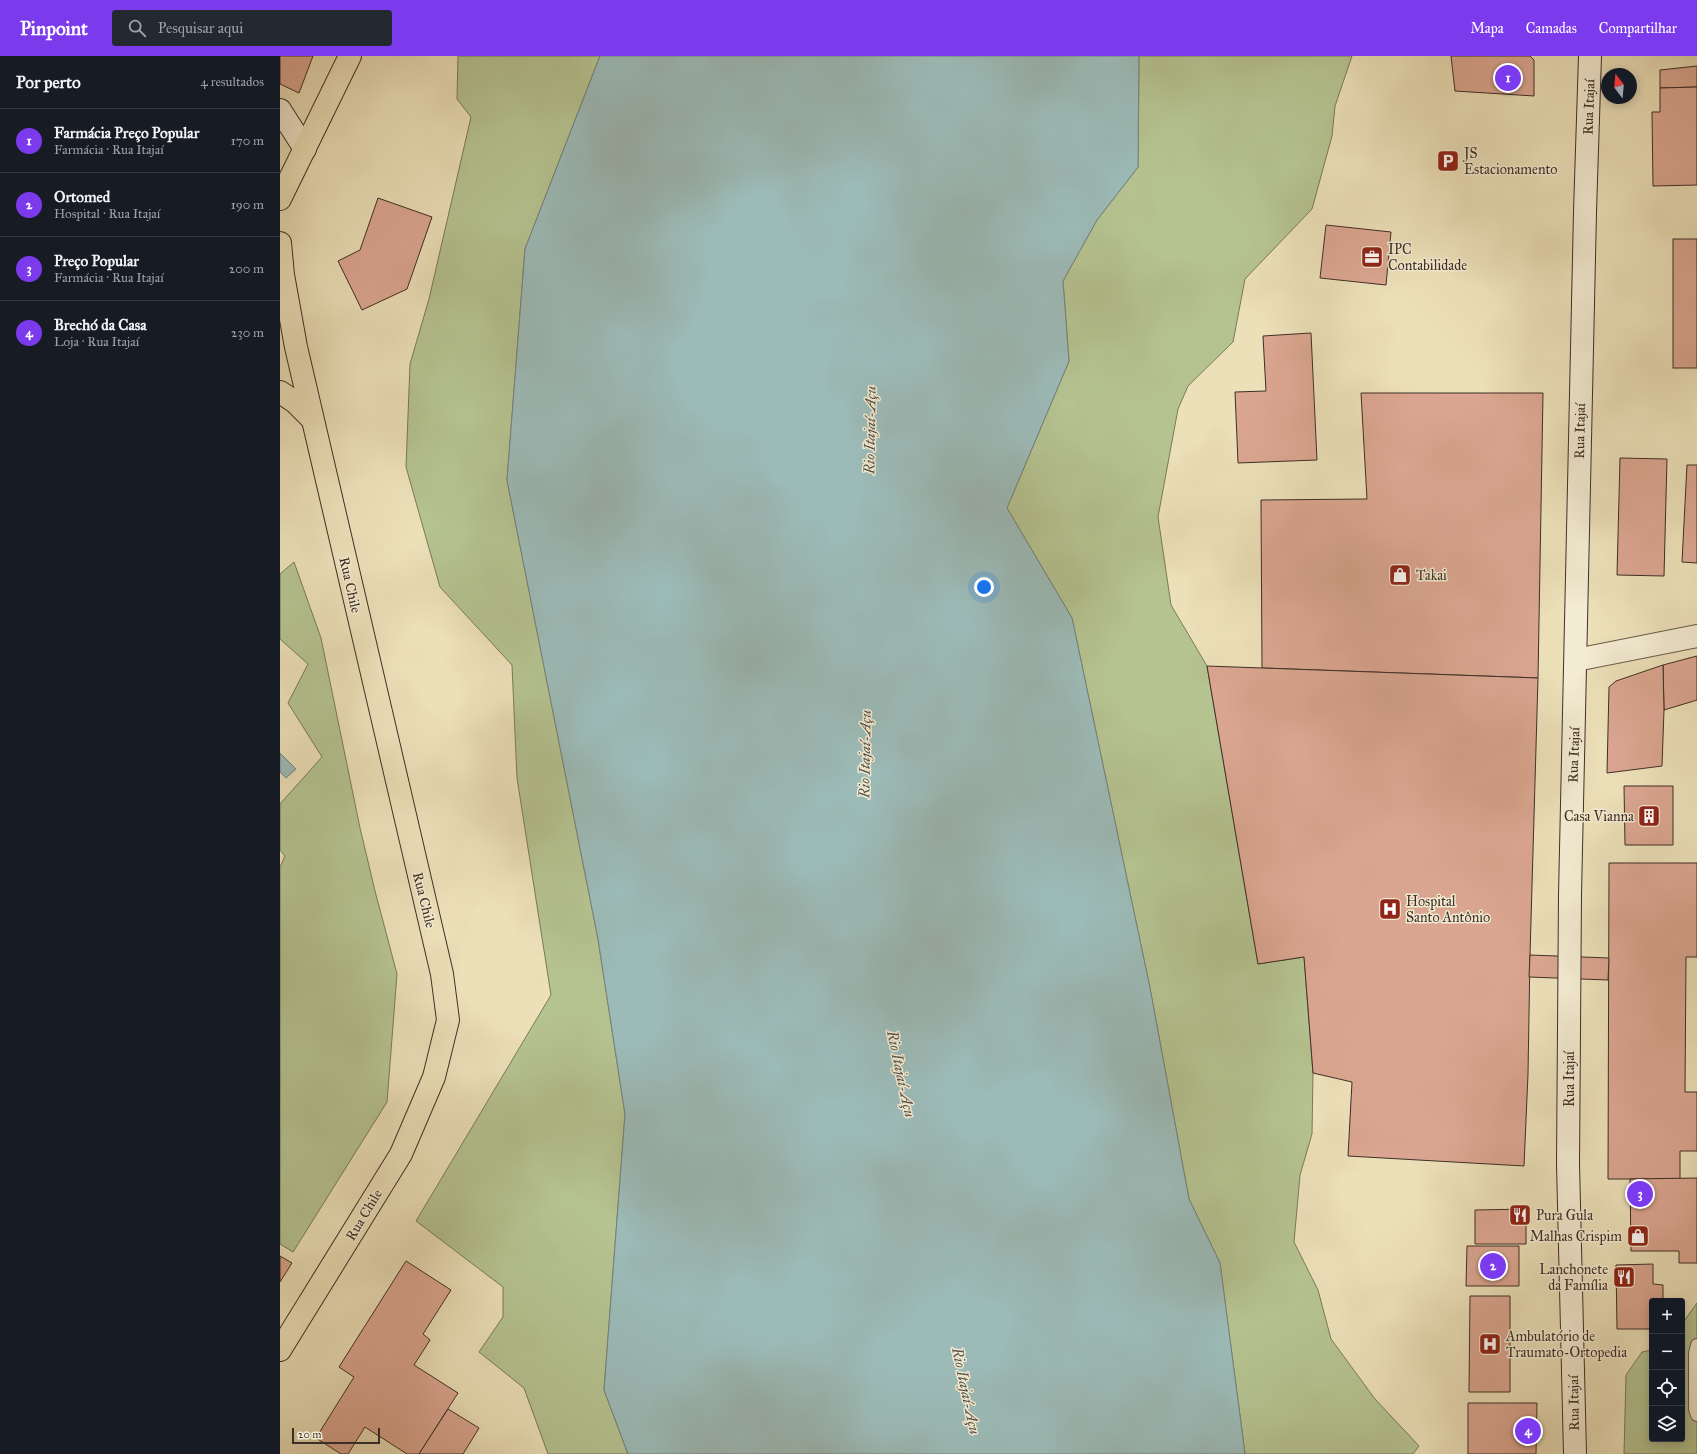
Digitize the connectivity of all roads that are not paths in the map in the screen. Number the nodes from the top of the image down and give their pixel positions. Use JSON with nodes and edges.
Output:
{"nodes":[{"id":1,"x":350,"y":56,"type":"edge"},
{"id":2,"x":1590,"y":56,"type":"edge"},
{"id":3,"x":280,"y":110,"type":"edge"},
{"id":4,"x":305,"y":149,"type":"junction"},
{"id":5,"x":280,"y":199,"type":"edge"},
{"id":6,"x":280,"y":243,"type":"edge"},
{"id":7,"x":280,"y":392,"type":"edge"},
{"id":8,"x":311,"y":418,"type":"junction"},
{"id":9,"x":1697,"y":636,"type":"edge"},
{"id":10,"x":1576,"y":660,"type":"junction"},
{"id":11,"x":1697,"y":1345,"type":"edge"},
{"id":12,"x":280,"y":1350,"type":"edge"},
{"id":13,"x":1697,"y":1415,"type":"edge"},
{"id":14,"x":1575,"y":1454,"type":"edge"}],
"edges":[{"from":1,"to":4,"type":"main road"},
{"from":2,"to":10,"type":"main road","name":"Rua Itajaí"},
{"from":3,"to":4,"type":"main road"},
{"from":4,"to":5,"type":"main road"},
{"from":6,"to":8,"type":"main road","name":"Rua Chile"},
{"from":7,"to":8,"type":"main road"},
{"from":8,"to":12,"type":"main road","name":"Rua Chile"},
{"from":9,"to":10,"type":"main road"},
{"from":10,"to":14,"type":"main road","name":"Rua Itajaí"},
{"from":11,"to":13,"type":"lane"}]}
